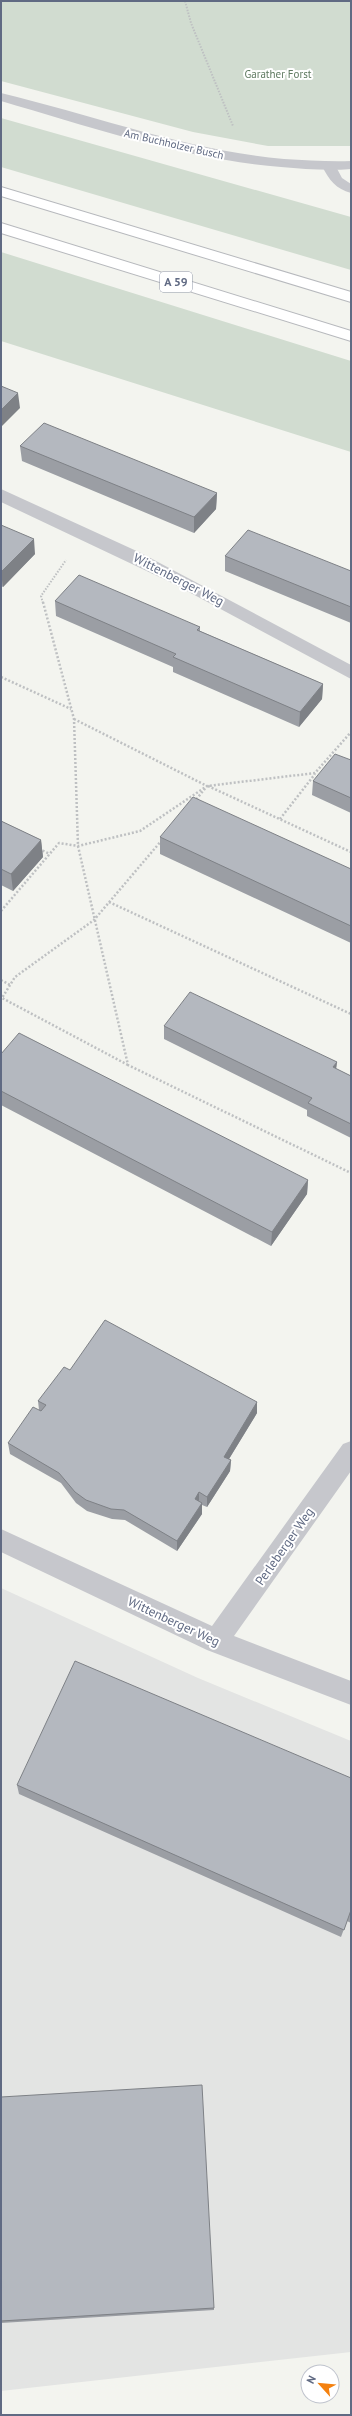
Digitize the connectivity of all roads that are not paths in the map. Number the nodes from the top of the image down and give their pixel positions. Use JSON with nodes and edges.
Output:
{"nodes":[{"id":1,"x":1,"y":97,"type":"edge"},
{"id":2,"x":351,"y":165,"type":"edge"},
{"id":3,"x":329,"y":166,"type":"junction"},
{"id":4,"x":1,"y":190,"type":"edge"},
{"id":5,"x":351,"y":190,"type":"edge"},
{"id":6,"x":1,"y":228,"type":"edge"},
{"id":7,"x":351,"y":297,"type":"edge"},
{"id":8,"x":351,"y":336,"type":"edge"},
{"id":9,"x":1,"y":495,"type":"edge"},
{"id":10,"x":351,"y":673,"type":"edge"},
{"id":11,"x":351,"y":1452,"type":"edge"},
{"id":12,"x":1,"y":1540,"type":"edge"},
{"id":13,"x":216,"y":1641,"type":"junction"},
{"id":14,"x":351,"y":1693,"type":"edge"}],
"edges":[{"from":1,"to":3,"type":"street","name":"Am Buchholzer Busch"},
{"from":2,"to":3,"type":"street","name":"Am Buchholzer Busch"},
{"from":3,"to":5,"type":"lane"},
{"from":4,"to":7,"type":"highway"},
{"from":6,"to":8,"type":"highway","number":"A 59"},
{"from":9,"to":10,"type":"street","name":"Wittenberger Weg"},
{"from":11,"to":13,"type":"street","name":"Perleberger Weg"},
{"from":12,"to":13,"type":"street","name":"Wittenberger Weg"},
{"from":13,"to":14,"type":"street","name":"Wittenberger Weg"}]}
